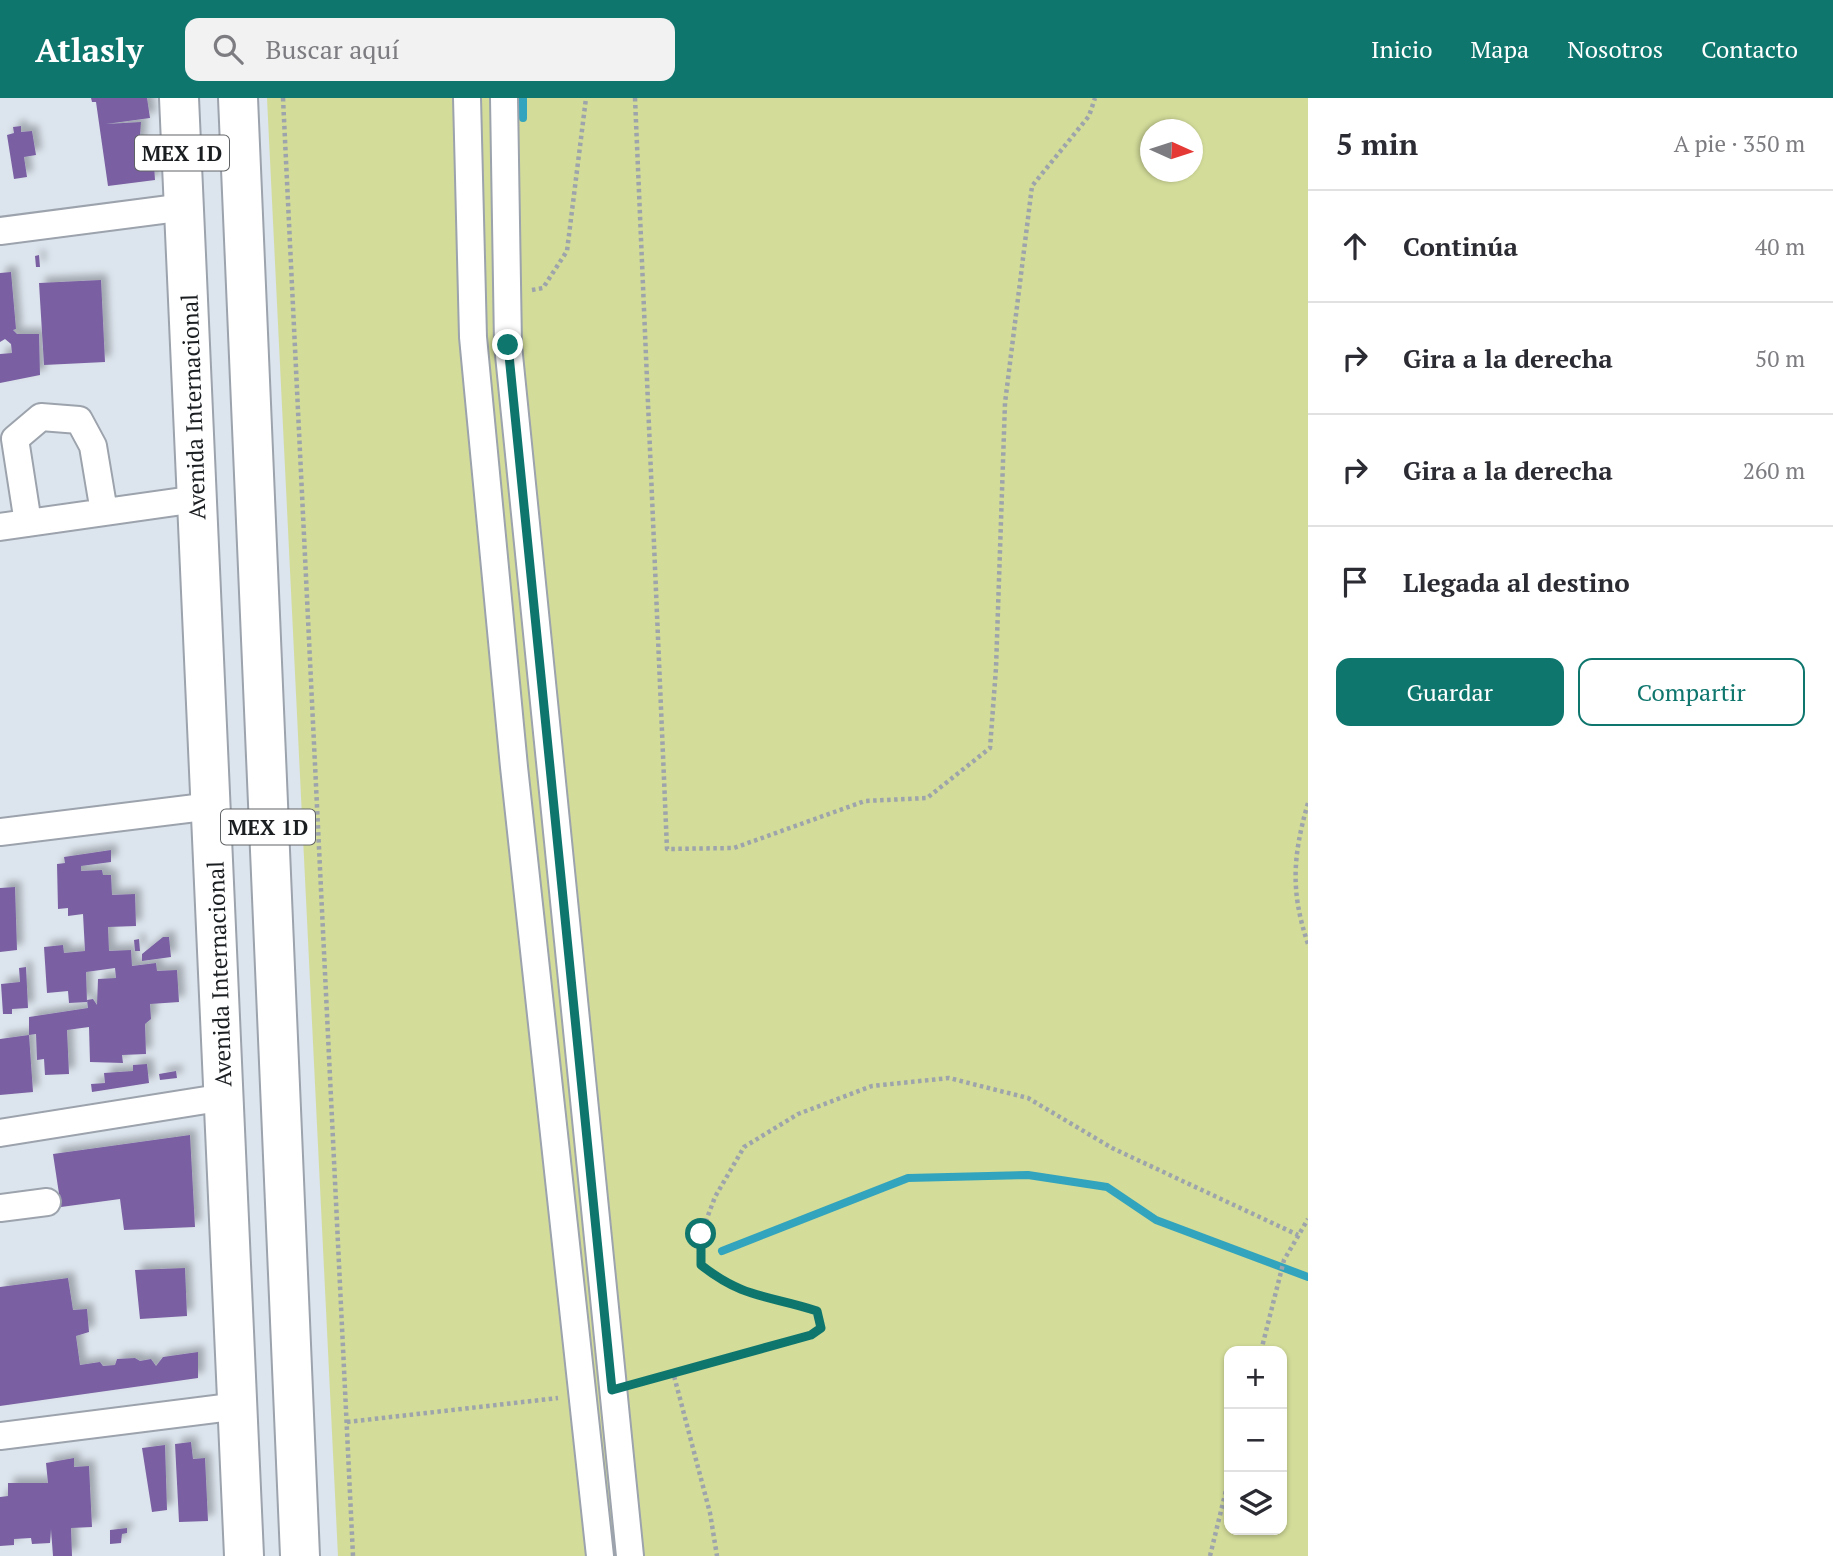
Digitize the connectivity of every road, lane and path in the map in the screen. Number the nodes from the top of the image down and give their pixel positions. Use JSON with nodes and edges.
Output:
{"nodes":[{"id":1,"x":179,"y":98,"type":"edge"},
{"id":2,"x":237,"y":98,"type":"edge"},
{"id":3,"x":283,"y":98,"type":"edge"},
{"id":4,"x":467,"y":98,"type":"edge"},
{"id":5,"x":504,"y":98,"type":"edge"},
{"id":6,"x":586,"y":98,"type":"edge"},
{"id":7,"x":635,"y":98,"type":"edge"},
{"id":8,"x":1095,"y":98,"type":"edge"},
{"id":9,"x":185,"y":207,"type":"junction"},
{"id":10,"x":0,"y":231,"type":"edge"},
{"id":11,"x":507,"y":295,"type":"junction"},
{"id":12,"x":197,"y":499,"type":"junction"},
{"id":13,"x":104,"y":512,"type":"junction"},
{"id":14,"x":28,"y":523,"type":"junction"},
{"id":15,"x":0,"y":527,"type":"edge"},
{"id":16,"x":1308,"y":803,"type":"edge"},
{"id":17,"x":212,"y":806,"type":"junction"},
{"id":18,"x":0,"y":832,"type":"edge"},
{"id":19,"x":1308,"y":944,"type":"edge"},
{"id":20,"x":225,"y":1097,"type":"junction"},
{"id":21,"x":0,"y":1133,"type":"edge"},
{"id":22,"x":47,"y":1202,"type":"dead end"},
{"id":23,"x":0,"y":1208,"type":"edge"},
{"id":24,"x":1308,"y":1219,"type":"edge"},
{"id":25,"x":1298,"y":1235,"type":"junction"},
{"id":26,"x":1262,"y":1346,"type":"edge"},
{"id":27,"x":673,"y":1372,"type":"junction"},
{"id":28,"x":612,"y":1390,"type":"junction"},
{"id":29,"x":583,"y":1395,"type":"junction"},
{"id":30,"x":239,"y":1406,"type":"junction"},
{"id":31,"x":347,"y":1422,"type":"junction"},
{"id":32,"x":0,"y":1436,"type":"edge"},
{"id":33,"x":1224,"y":1499,"type":"edge"},
{"id":34,"x":244,"y":1556,"type":"edge"},
{"id":35,"x":300,"y":1556,"type":"edge"},
{"id":36,"x":353,"y":1556,"type":"edge"},
{"id":37,"x":600,"y":1556,"type":"edge"},
{"id":38,"x":630,"y":1556,"type":"edge"},
{"id":39,"x":716,"y":1556,"type":"edge"},
{"id":40,"x":1210,"y":1556,"type":"edge"}],
"edges":[{"from":1,"to":9,"type":"highway","name":"Avenida Internacional","number":"MEX 1D"},
{"from":2,"to":35,"type":"highway","number":"MEX 1D"},
{"from":3,"to":31,"type":"path"},
{"from":4,"to":29,"type":"street"},
{"from":5,"to":11,"type":"street"},
{"from":6,"to":11,"type":"path"},
{"from":7,"to":8,"type":"path"},
{"from":9,"to":10,"type":"street"},
{"from":9,"to":12,"type":"highway","name":"Avenida Internacional","number":"MEX 1D"},
{"from":11,"to":28,"type":"street"},
{"from":12,"to":13,"type":"street"},
{"from":12,"to":17,"type":"highway","name":"Avenida Internacional","number":"MEX 1D"},
{"from":13,"to":14,"type":"street"},
{"from":13,"to":14,"type":"street"},
{"from":14,"to":15,"type":"street"},
{"from":16,"to":19,"type":"path"},
{"from":17,"to":18,"type":"street"},
{"from":17,"to":20,"type":"highway","name":"Avenida Internacional","number":"MEX 1D"},
{"from":20,"to":21,"type":"street"},
{"from":20,"to":30,"type":"highway","name":"Avenida Internacional","number":"MEX 1D"},
{"from":22,"to":23,"type":"street"},
{"from":24,"to":25,"type":"path"},
{"from":25,"to":26,"type":"path"},
{"from":25,"to":27,"type":"path"},
{"from":27,"to":28,"type":"path"},
{"from":27,"to":39,"type":"path"},
{"from":28,"to":38,"type":"street"},
{"from":29,"to":31,"type":"path"},
{"from":29,"to":37,"type":"street"},
{"from":30,"to":32,"type":"street"},
{"from":30,"to":34,"type":"highway","name":"Avenida Internacional","number":"MEX 1D"},
{"from":31,"to":36,"type":"path"},
{"from":33,"to":40,"type":"path"}]}
